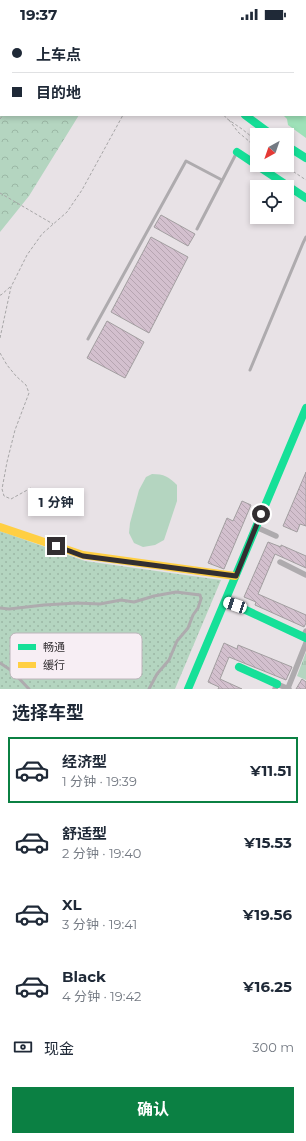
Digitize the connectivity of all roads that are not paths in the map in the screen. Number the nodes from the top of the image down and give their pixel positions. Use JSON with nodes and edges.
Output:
{"nodes":[{"id":1,"x":246,"y":116,"type":"edge"},
{"id":2,"x":263,"y":128,"type":"edge"},
{"id":3,"x":294,"y":150,"type":"edge"},
{"id":4,"x":236,"y":152,"type":"joint"},
{"id":5,"x":306,"y":158,"type":"edge"},
{"id":6,"x":222,"y":180,"type":"junction"},
{"id":7,"x":306,"y":198,"type":"edge"},
{"id":8,"x":197,"y":229,"type":"dead end"},
{"id":9,"x":306,"y":237,"type":"edge"},
{"id":10,"x":88,"y":339,"type":"dead end"},
{"id":11,"x":250,"y":370,"type":"dead end"},
{"id":12,"x":306,"y":408,"type":"edge"},
{"id":13,"x":0,"y":527,"type":"edge"},
{"id":14,"x":256,"y":527,"type":"junction"},
{"id":15,"x":276,"y":536,"type":"dead end"},
{"id":16,"x":280,"y":562,"type":"dead end"},
{"id":17,"x":306,"y":575,"type":"edge"},
{"id":18,"x":236,"y":576,"type":"junction"},
{"id":19,"x":224,"y":602,"type":"junction"},
{"id":20,"x":0,"y":608,"type":"edge"},
{"id":21,"x":305,"y":637,"type":"edge"},
{"id":22,"x":0,"y":664,"type":"edge"},
{"id":23,"x":239,"y":667,"type":"dead end"},
{"id":24,"x":10,"y":670,"type":"edge"},
{"id":25,"x":20,"y":679,"type":"edge"},
{"id":26,"x":276,"y":687,"type":"edge"},
{"id":27,"x":29,"y":689,"type":"edge"},
{"id":28,"x":149,"y":689,"type":"edge"},
{"id":29,"x":188,"y":689,"type":"edge"},
{"id":30,"x":288,"y":689,"type":"edge"}],
"edges":[{"from":1,"to":2,"type":"street"},
{"from":3,"to":5,"type":"street"},
{"from":4,"to":6,"type":"lane"},
{"from":4,"to":7,"type":"street"},
{"from":6,"to":8,"type":"lane"},
{"from":6,"to":10,"type":"lane"},
{"from":9,"to":11,"type":"lane"},
{"from":12,"to":14,"type":"street"},
{"from":13,"to":18,"type":"street"},
{"from":14,"to":15,"type":"street"},
{"from":14,"to":18,"type":"street"},
{"from":16,"to":17,"type":"street"},
{"from":18,"to":19,"type":"street"},
{"from":19,"to":21,"type":"street"},
{"from":19,"to":29,"type":"street"},
{"from":20,"to":28,"type":"lane"},
{"from":21,"to":30,"type":"street"},
{"from":22,"to":24,"type":"lane"},
{"from":23,"to":26,"type":"street"},
{"from":25,"to":27,"type":"lane"},
{"from":26,"to":30,"type":"street"}]}
